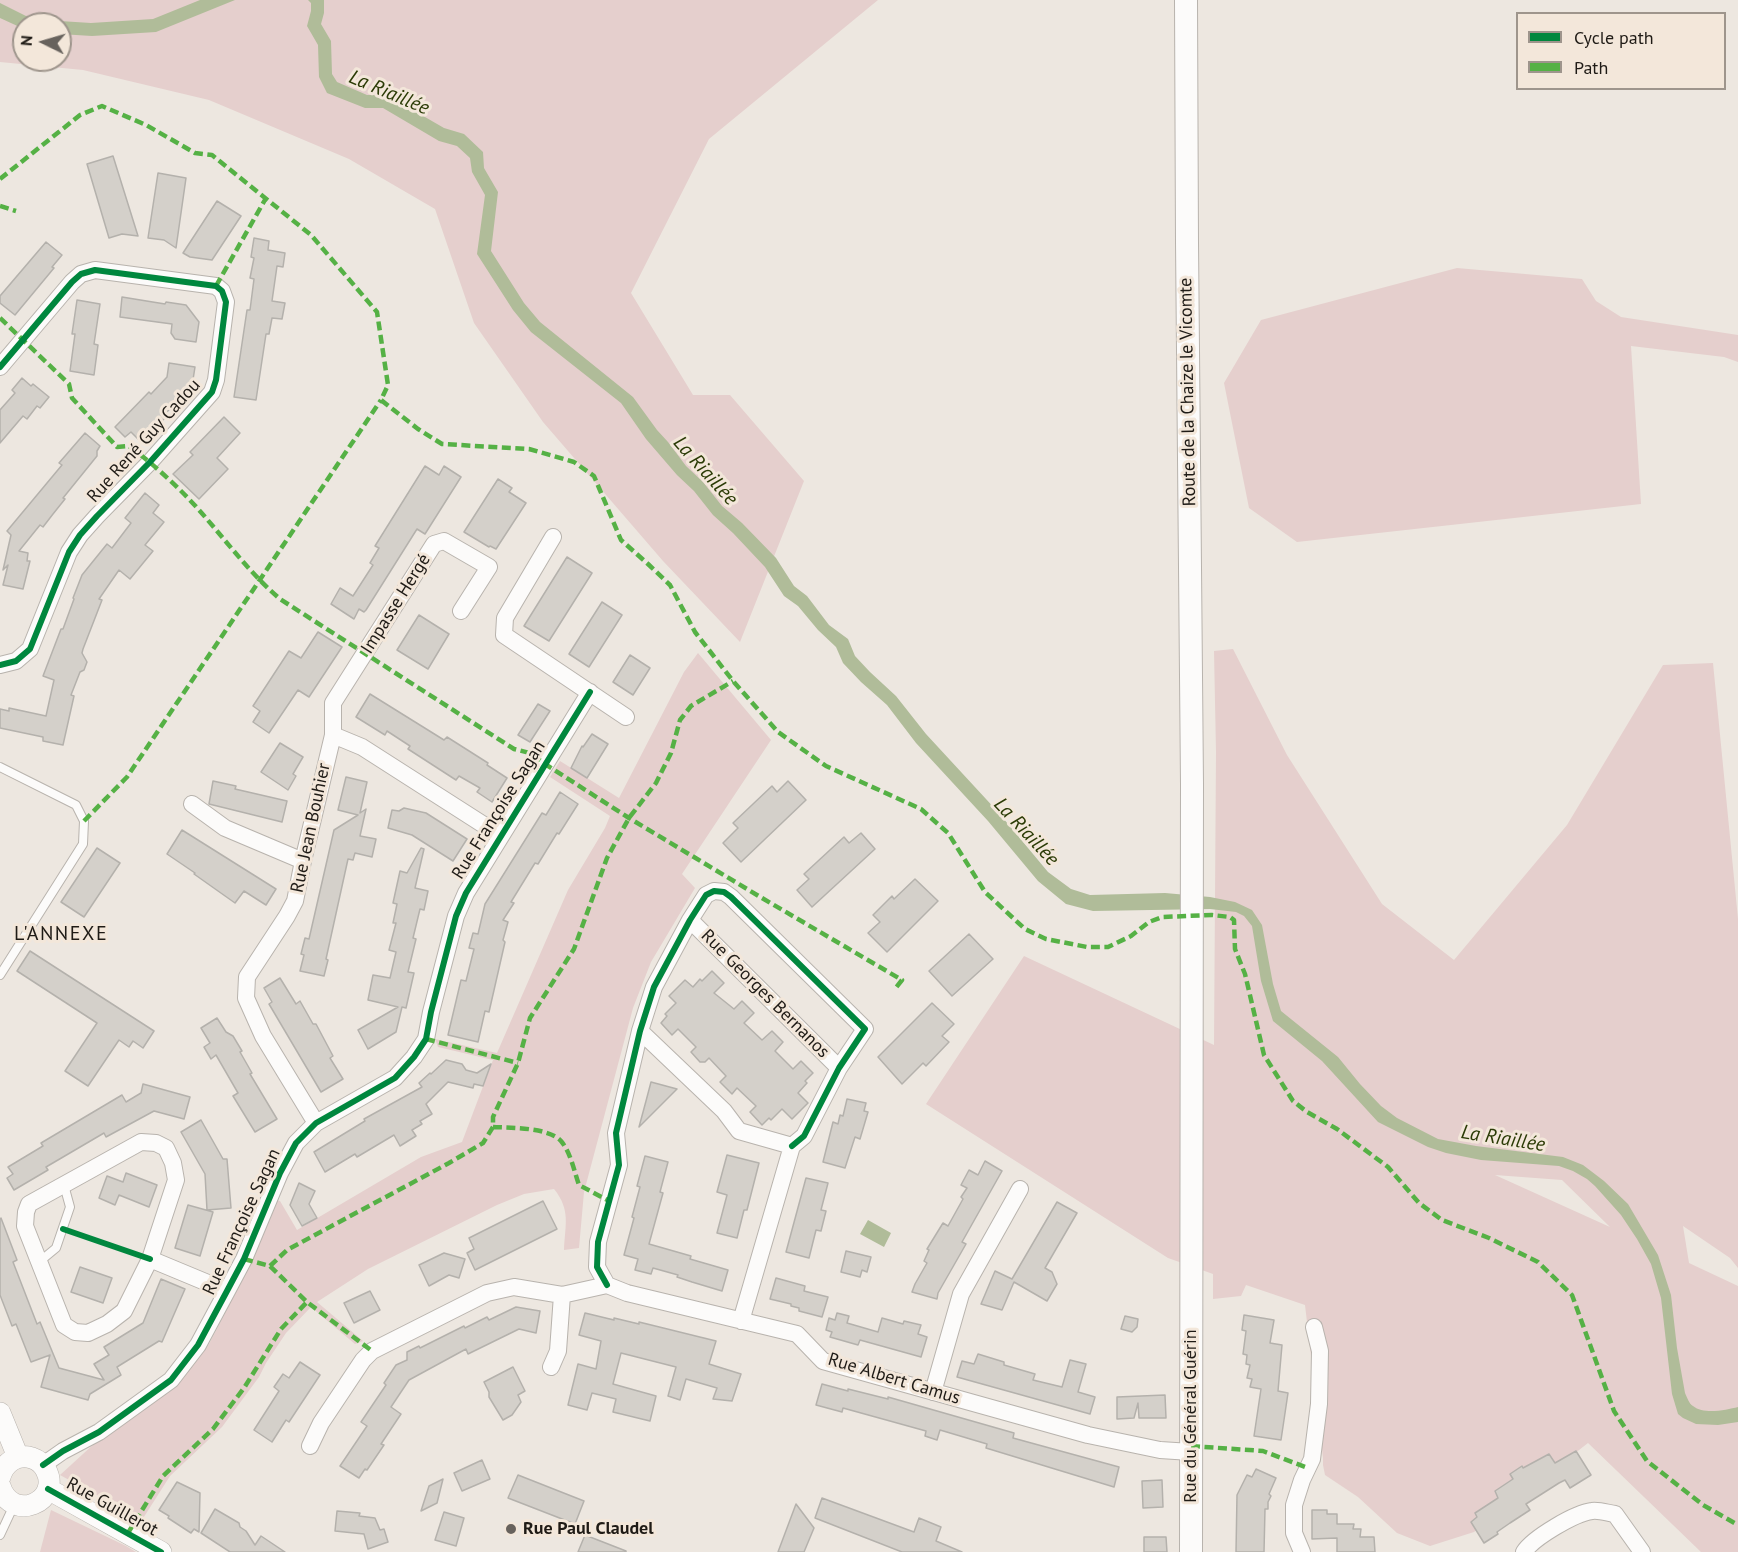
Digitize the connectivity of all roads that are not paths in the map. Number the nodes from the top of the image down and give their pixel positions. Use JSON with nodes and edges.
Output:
{"nodes":[{"id":1,"x":1186,"y":0,"type":"edge"},
{"id":2,"x":0,"y":367,"type":"edge"},
{"id":3,"x":553,"y":537,"type":"dead end"},
{"id":4,"x":461,"y":611,"type":"dead end"},
{"id":5,"x":0,"y":665,"type":"edge"},
{"id":6,"x":590,"y":692,"type":"junction"},
{"id":7,"x":626,"y":717,"type":"dead end"},
{"id":8,"x":333,"y":735,"type":"junction"},
{"id":9,"x":0,"y":767,"type":"edge"},
{"id":10,"x":192,"y":804,"type":"dead end"},
{"id":11,"x":501,"y":836,"type":"junction"},
{"id":12,"x":303,"y":861,"type":"junction"},
{"id":13,"x":690,"y":920,"type":"junction"},
{"id":14,"x":1192,"y":920,"type":"joint"},
{"id":15,"x":0,"y":975,"type":"edge"},
{"id":16,"x":640,"y":1031,"type":"junction"},
{"id":17,"x":839,"y":1068,"type":"junction"},
{"id":18,"x":316,"y":1123,"type":"junction"},
{"id":19,"x":792,"y":1146,"type":"junction"},
{"id":20,"x":64,"y":1185,"type":"junction"},
{"id":21,"x":1020,"y":1189,"type":"dead end"},
{"id":22,"x":150,"y":1259,"type":"junction"},
{"id":23,"x":39,"y":1262,"type":"junction"},
{"id":24,"x":607,"y":1285,"type":"junction"},
{"id":25,"x":227,"y":1291,"type":"junction"},
{"id":26,"x":562,"y":1295,"type":"junction"},
{"id":27,"x":741,"y":1321,"type":"junction"},
{"id":28,"x":1314,"y":1327,"type":"dead end"},
{"id":29,"x":551,"y":1367,"type":"dead end"},
{"id":30,"x":933,"y":1392,"type":"junction"},
{"id":31,"x":0,"y":1413,"type":"edge"},
{"id":32,"x":310,"y":1446,"type":"dead end"},
{"id":33,"x":1191,"y":1452,"type":"junction"},
{"id":34,"x":18,"y":1457,"type":"junction"},
{"id":35,"x":43,"y":1465,"type":"junction"},
{"id":36,"x":0,"y":1476,"type":"edge"},
{"id":37,"x":0,"y":1486,"type":"edge"},
{"id":38,"x":48,"y":1489,"type":"junction"},
{"id":39,"x":14,"y":1504,"type":"junction"},
{"id":40,"x":0,"y":1535,"type":"edge"},
{"id":41,"x":161,"y":1552,"type":"edge"},
{"id":42,"x":1191,"y":1552,"type":"edge"},
{"id":43,"x":1302,"y":1552,"type":"edge"},
{"id":44,"x":1524,"y":1552,"type":"edge"},
{"id":45,"x":1642,"y":1552,"type":"edge"}],
"edges":[{"from":1,"to":14,"type":"main road","name":"Route de la Chaize le Vicomte"},
{"from":2,"to":5,"type":"street","name":"Rue René Guy Cadou"},
{"from":3,"to":6,"type":"street"},
{"from":4,"to":8,"type":"street","name":"Impasse Hergé"},
{"from":6,"to":7,"type":"street"},
{"from":6,"to":11,"type":"street","name":"Rue Françoise Sagan"},
{"from":8,"to":11,"type":"street"},
{"from":8,"to":12,"type":"street","name":"Rue Jean Bouhier"},
{"from":9,"to":15,"type":"lane"},
{"from":10,"to":12,"type":"street"},
{"from":11,"to":18,"type":"street","name":"Rue Françoise Sagan"},
{"from":12,"to":18,"type":"street","name":"Rue Jean Bouhier"},
{"from":13,"to":16,"type":"street"},
{"from":13,"to":17,"type":"street","name":"Rue Georges Bernanos"},
{"from":13,"to":17,"type":"street"},
{"from":14,"to":33,"type":"main road","name":"Rue du Général Guérin"},
{"from":16,"to":19,"type":"street"},
{"from":16,"to":24,"type":"street"},
{"from":17,"to":19,"type":"street"},
{"from":18,"to":25,"type":"street","name":"Rue Françoise Sagan"},
{"from":19,"to":27,"type":"street"},
{"from":20,"to":22,"type":"street"},
{"from":20,"to":23,"type":"lane"},
{"from":20,"to":23,"type":"street"},
{"from":21,"to":30,"type":"street"},
{"from":22,"to":23,"type":"street"},
{"from":22,"to":25,"type":"street"},
{"from":24,"to":26,"type":"street"},
{"from":24,"to":27,"type":"street","name":"Rue Albert Camus"},
{"from":25,"to":35,"type":"street","name":"Rue Françoise Sagan"},
{"from":26,"to":29,"type":"street"},
{"from":26,"to":32,"type":"street"},
{"from":27,"to":30,"type":"street","name":"Rue Albert Camus"},
{"from":28,"to":43,"type":"street"},
{"from":30,"to":33,"type":"street","name":"Rue Albert Camus"},
{"from":31,"to":34,"type":"street"},
{"from":33,"to":42,"type":"main road","name":"Rue du Général Guérin"},
{"from":34,"to":35,"type":"street"},
{"from":34,"to":36,"type":"street"},
{"from":35,"to":38,"type":"street"},
{"from":37,"to":39,"type":"street"},
{"from":38,"to":39,"type":"street"},
{"from":38,"to":41,"type":"street","name":"Rue Guillerot"},
{"from":39,"to":40,"type":"lane"},
{"from":44,"to":45,"type":"street"}]}
